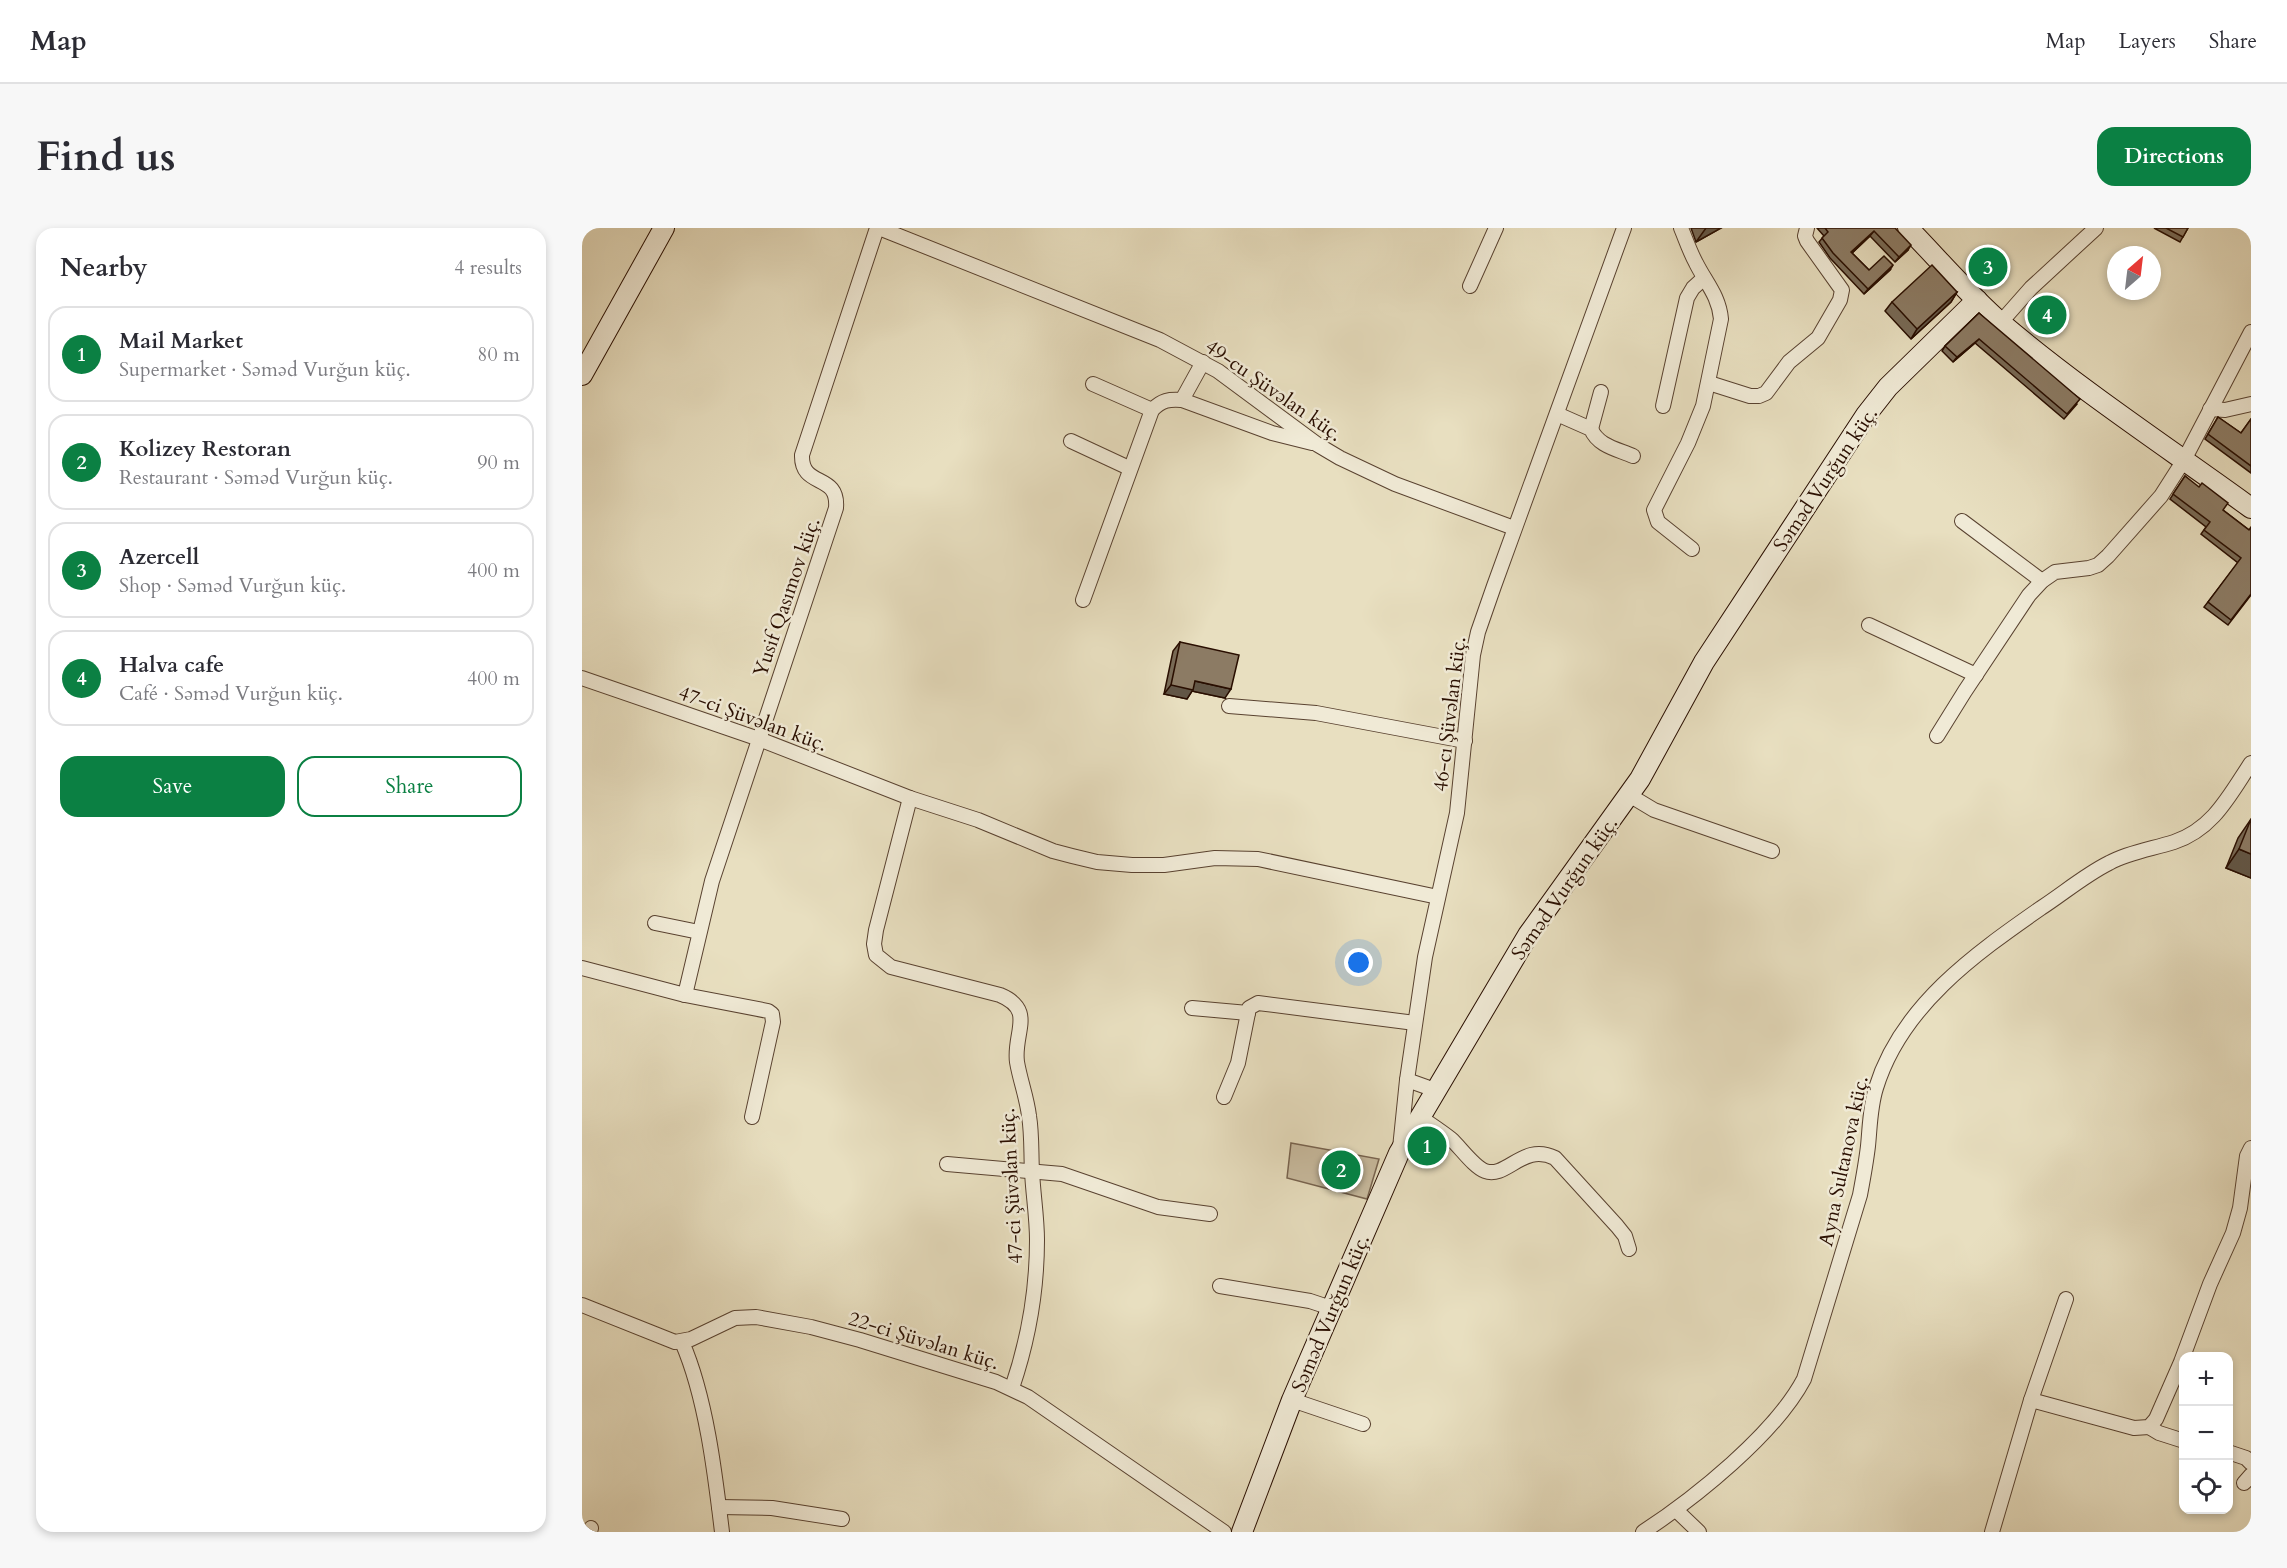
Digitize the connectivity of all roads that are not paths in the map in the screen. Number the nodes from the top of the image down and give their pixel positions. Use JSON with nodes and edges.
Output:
{"nodes":[{"id":1,"x":664,"y":228,"type":"edge"},
{"id":2,"x":878,"y":228,"type":"edge"},
{"id":3,"x":1496,"y":228,"type":"edge"},
{"id":4,"x":1624,"y":228,"type":"edge"},
{"id":5,"x":1681,"y":228,"type":"edge"},
{"id":6,"x":1807,"y":228,"type":"edge"},
{"id":7,"x":1908,"y":228,"type":"edge"},
{"id":8,"x":2096,"y":228,"type":"edge"},
{"id":9,"x":1704,"y":278,"type":"junction"},
{"id":10,"x":1470,"y":286,"type":"dead end"},
{"id":11,"x":1977,"y":300,"type":"junction"},
{"id":12,"x":2001,"y":322,"type":"junction"},
{"id":13,"x":2251,"y":332,"type":"edge"},
{"id":14,"x":1203,"y":362,"type":"junction"},
{"id":15,"x":582,"y":375,"type":"edge"},
{"id":16,"x":1709,"y":383,"type":"junction"},
{"id":17,"x":1094,"y":384,"type":"dead end"},
{"id":18,"x":1601,"y":393,"type":"dead end"},
{"id":19,"x":1182,"y":400,"type":"junction"},
{"id":20,"x":2251,"y":404,"type":"edge"},
{"id":21,"x":1663,"y":406,"type":"dead end"},
{"id":22,"x":2210,"y":409,"type":"junction"},
{"id":23,"x":1152,"y":410,"type":"junction"},
{"id":24,"x":1557,"y":414,"type":"junction"},
{"id":25,"x":1591,"y":429,"type":"junction"},
{"id":26,"x":1071,"y":441,"type":"dead end"},
{"id":27,"x":1318,"y":445,"type":"junction"},
{"id":28,"x":1633,"y":456,"type":"dead end"},
{"id":29,"x":2184,"y":460,"type":"junction"},
{"id":30,"x":1130,"y":468,"type":"junction"},
{"id":31,"x":2251,"y":508,"type":"edge"},
{"id":32,"x":1962,"y":521,"type":"dead end"},
{"id":33,"x":1514,"y":528,"type":"junction"},
{"id":34,"x":1692,"y":549,"type":"dead end"},
{"id":35,"x":2042,"y":581,"type":"junction"},
{"id":36,"x":1083,"y":600,"type":"dead end"},
{"id":37,"x":1869,"y":625,"type":"dead end"},
{"id":38,"x":1976,"y":675,"type":"junction"},
{"id":39,"x":582,"y":678,"type":"edge"},
{"id":40,"x":1229,"y":706,"type":"dead end"},
{"id":41,"x":1937,"y":736,"type":"dead end"},
{"id":42,"x":759,"y":739,"type":"junction"},
{"id":43,"x":1466,"y":741,"type":"junction"},
{"id":44,"x":2251,"y":763,"type":"edge"},
{"id":45,"x":1629,"y":795,"type":"junction"},
{"id":46,"x":910,"y":798,"type":"junction"},
{"id":47,"x":1772,"y":851,"type":"dead end"},
{"id":48,"x":1438,"y":897,"type":"junction"},
{"id":49,"x":655,"y":922,"type":"dead end"},
{"id":50,"x":699,"y":932,"type":"junction"},
{"id":51,"x":582,"y":968,"type":"edge"},
{"id":52,"x":685,"y":995,"type":"junction"},
{"id":53,"x":1192,"y":1008,"type":"dead end"},
{"id":54,"x":1248,"y":1013,"type":"junction"},
{"id":55,"x":1415,"y":1023,"type":"junction"},
{"id":56,"x":1407,"y":1080,"type":"junction"},
{"id":57,"x":1435,"y":1090,"type":"junction"},
{"id":58,"x":1224,"y":1097,"type":"dead end"},
{"id":59,"x":752,"y":1117,"type":"dead end"},
{"id":60,"x":1420,"y":1117,"type":"junction"},
{"id":61,"x":2251,"y":1148,"type":"edge"},
{"id":62,"x":1399,"y":1154,"type":"junction"},
{"id":63,"x":947,"y":1164,"type":"dead end"},
{"id":64,"x":1032,"y":1172,"type":"junction"},
{"id":65,"x":1210,"y":1214,"type":"dead end"},
{"id":66,"x":1629,"y":1249,"type":"dead end"},
{"id":67,"x":1220,"y":1286,"type":"dead end"},
{"id":68,"x":2066,"y":1299,"type":"dead end"},
{"id":69,"x":582,"y":1305,"type":"edge"},
{"id":70,"x":1331,"y":1308,"type":"junction"},
{"id":71,"x":682,"y":1342,"type":"junction"},
{"id":72,"x":1012,"y":1388,"type":"junction"},
{"id":73,"x":1292,"y":1400,"type":"junction"},
{"id":74,"x":2031,"y":1400,"type":"junction"},
{"id":75,"x":1363,"y":1424,"type":"dead end"},
{"id":76,"x":2149,"y":1427,"type":"junction"},
{"id":77,"x":2179,"y":1439,"type":"edge"},
{"id":78,"x":2233,"y":1453,"type":"edge"},
{"id":79,"x":2251,"y":1463,"type":"edge"},
{"id":80,"x":719,"y":1507,"type":"junction"},
{"id":81,"x":1676,"y":1510,"type":"junction"},
{"id":82,"x":842,"y":1519,"type":"dead end"},
{"id":83,"x":1997,"y":1530,"type":"edge"},
{"id":84,"x":722,"y":1532,"type":"edge"},
{"id":85,"x":1224,"y":1532,"type":"edge"},
{"id":86,"x":1242,"y":1532,"type":"edge"},
{"id":87,"x":1642,"y":1532,"type":"edge"},
{"id":88,"x":1699,"y":1532,"type":"edge"}],
"edges":[{"from":1,"to":15,"type":"street"},
{"from":2,"to":14,"type":"street","name":"49-cu Şüvəlan küç."},
{"from":2,"to":42,"type":"street","name":"Yusif Qasımov küç."},
{"from":3,"to":10,"type":"street"},
{"from":4,"to":24,"type":"street","name":"46-cı Şüvəlan küç."},
{"from":5,"to":9,"type":"street"},
{"from":6,"to":16,"type":"street"},
{"from":7,"to":11,"type":"street"},
{"from":8,"to":12,"type":"street"},
{"from":9,"to":16,"type":"street"},
{"from":9,"to":21,"type":"street"},
{"from":11,"to":12,"type":"street"},
{"from":11,"to":45,"type":"street","name":"Səməd Vurğun küç."},
{"from":12,"to":29,"type":"street"},
{"from":13,"to":22,"type":"street"},
{"from":14,"to":19,"type":"street"},
{"from":14,"to":27,"type":"street","name":"49-cu Şüvəlan küç."},
{"from":16,"to":34,"type":"street"},
{"from":17,"to":23,"type":"street"},
{"from":18,"to":25,"type":"street"},
{"from":19,"to":23,"type":"street"},
{"from":19,"to":27,"type":"street"},
{"from":20,"to":22,"type":"street"},
{"from":22,"to":29,"type":"street"},
{"from":23,"to":30,"type":"street"},
{"from":24,"to":25,"type":"street"},
{"from":24,"to":33,"type":"street","name":"46-cı Şüvəlan küç."},
{"from":25,"to":28,"type":"street"},
{"from":26,"to":30,"type":"street"},
{"from":27,"to":33,"type":"street","name":"49-cu Şüvəlan küç."},
{"from":29,"to":31,"type":"street"},
{"from":29,"to":35,"type":"street"},
{"from":30,"to":36,"type":"street"},
{"from":32,"to":35,"type":"street"},
{"from":33,"to":43,"type":"street","name":"46-cı Şüvəlan küç."},
{"from":35,"to":38,"type":"street"},
{"from":37,"to":38,"type":"street"},
{"from":38,"to":41,"type":"street"},
{"from":39,"to":42,"type":"street","name":"47-ci Şüvəlan küç."},
{"from":40,"to":43,"type":"street"},
{"from":42,"to":46,"type":"street","name":"47-ci Şüvəlan küç."},
{"from":42,"to":50,"type":"street","name":"Yusif Qasımov küç."},
{"from":43,"to":48,"type":"street","name":"46-cı Şüvəlan küç."},
{"from":44,"to":81,"type":"street","name":"Ayna Sultanova küç."},
{"from":45,"to":47,"type":"street"},
{"from":45,"to":57,"type":"street","name":"Səməd Vurğun küç."},
{"from":46,"to":48,"type":"street","name":"47-ci Şüvəlan küç."},
{"from":46,"to":64,"type":"street","name":"47-ci Şüvəlan küç."},
{"from":48,"to":55,"type":"street","name":"46-cı Şüvəlan küç."},
{"from":49,"to":50,"type":"street"},
{"from":50,"to":52,"type":"street","name":"Yusif Qasımov küç."},
{"from":51,"to":52,"type":"street"},
{"from":52,"to":59,"type":"street"},
{"from":53,"to":54,"type":"street"},
{"from":54,"to":55,"type":"street"},
{"from":54,"to":58,"type":"street"},
{"from":55,"to":56,"type":"street","name":"46-cı Şüvəlan küç."},
{"from":56,"to":57,"type":"street"},
{"from":56,"to":62,"type":"street","name":"46-cı Şüvəlan küç."},
{"from":57,"to":60,"type":"street","name":"Səməd Vurğun küç."},
{"from":60,"to":62,"type":"street","name":"Səməd Vurğun küç."},
{"from":60,"to":66,"type":"street"},
{"from":61,"to":76,"type":"street"},
{"from":62,"to":70,"type":"street","name":"Səməd Vurğun küç."},
{"from":63,"to":64,"type":"street"},
{"from":64,"to":65,"type":"street"},
{"from":64,"to":72,"type":"street","name":"47-ci Şüvəlan küç."},
{"from":67,"to":70,"type":"street"},
{"from":68,"to":74,"type":"street"},
{"from":69,"to":71,"type":"street"},
{"from":70,"to":73,"type":"street","name":"Səməd Vurğun küç."},
{"from":71,"to":72,"type":"street","name":"22-ci Şüvəlan küç."},
{"from":71,"to":80,"type":"street"},
{"from":72,"to":85,"type":"street","name":"22-ci Şüvəlan küç."},
{"from":73,"to":75,"type":"street"},
{"from":73,"to":86,"type":"street","name":"Səməd Vurğun küç."},
{"from":74,"to":76,"type":"street"},
{"from":74,"to":83,"type":"street"},
{"from":76,"to":77,"type":"street"},
{"from":78,"to":79,"type":"street"},
{"from":80,"to":82,"type":"street"},
{"from":80,"to":84,"type":"street"},
{"from":81,"to":87,"type":"street","name":"Ayna Sultanova küç."},
{"from":81,"to":88,"type":"street"}]}
